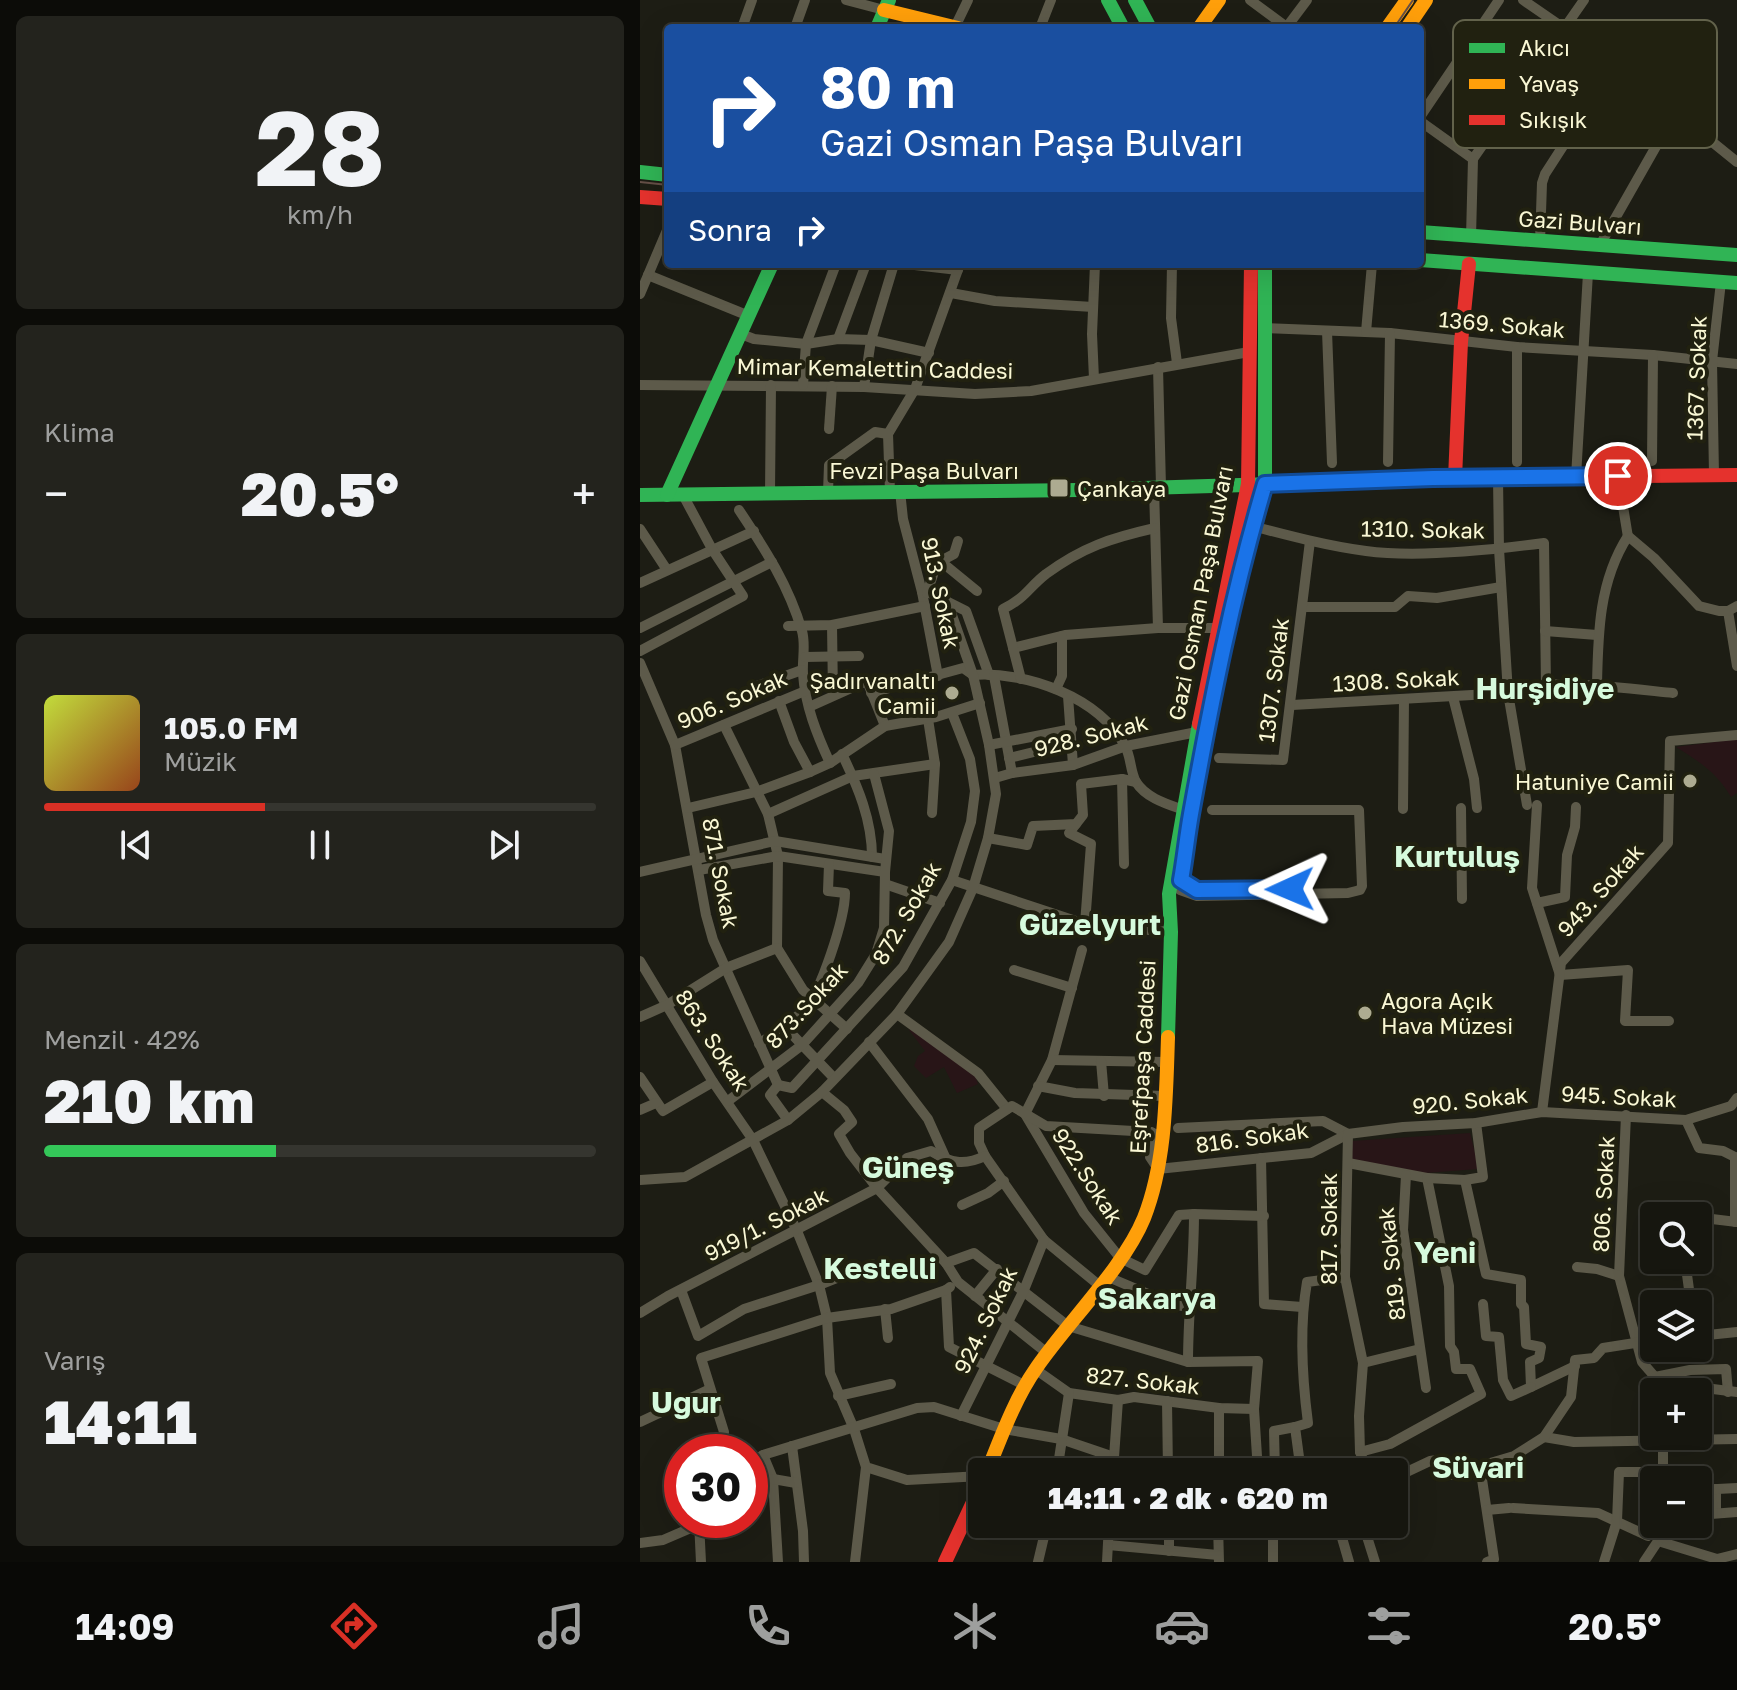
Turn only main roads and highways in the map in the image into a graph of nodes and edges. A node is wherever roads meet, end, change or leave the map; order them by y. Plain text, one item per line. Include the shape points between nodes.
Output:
1 (1108, 0) edge
2 (1135, 0) edge
3 (1219, 0) edge
4 (1407, 0) edge
5 (1426, 0) edge
6 (887, 5) edge
7 (879, 24) edge
8 (932, 24) edge
9 (1121, 24) edge
10 (1148, 24) edge
11 (1202, 24) edge
12 (1390, 24) edge
13 (1410, 24) edge
14 (640, 172) edge
15 (664, 175) edge
16 (640, 197) edge
17 (664, 199) edge
18 (1424, 232) edge
19 (1737, 255) edge
20 (1424, 260) edge
21 (1469, 264) junction
22 (770, 268) edge
23 (1251, 268) edge
24 (1265, 268) edge
25 (1737, 283) edge
26 (1737, 475) edge
27 (1455, 478) junction
28 (1248, 484) junction
29 (1265, 484) junction
30 (640, 495) edge
31 (667, 495) junction
32 (1178, 891) junction
33 (993, 1458) edge
34 (968, 1513) edge
35 (945, 1562) edge

1 - 9 main road
2 - 10 main road
3 - 11 main road
4 - 12 main road
5 - 13 main road
6 - 7 main road
6 - 8 main road
14 - 15 main road
16 - 17 main road
18 - 19 main road, Gazi Bulvarı
20 - 21 main road
21 - 25 main road
21 - 27 main road
22 - 31 main road via 749,316 748,336 718,385
23 - 28 main road, Gazi Osman Paşa Bulvarı
24 - 29 main road, Gazi Osman Paşa Bulvarı
26 - 27 main road, Fevzi Paşa Bulvarı
27 - 29 main road, Fevzi Paşa Bulvarı
28 - 29 main road, Fevzi Paşa Bulvarı
28 - 31 main road, Fevzi Paşa Bulvarı
28 - 32 main road, Gazi Osman Paşa Bulvarı via 1197,732
29 - 32 main road, Gazi Osman Paşa Bulvarı via 1211,710
30 - 31 main road, Fevzi Paşa Bulvarı
32 - 33 main road, Eşrefpaşa Caddesi via 1171,932 1165,1112 1156,1135 1158,1169 1143,1220 1104,1282 1035,1369
34 - 35 main road

